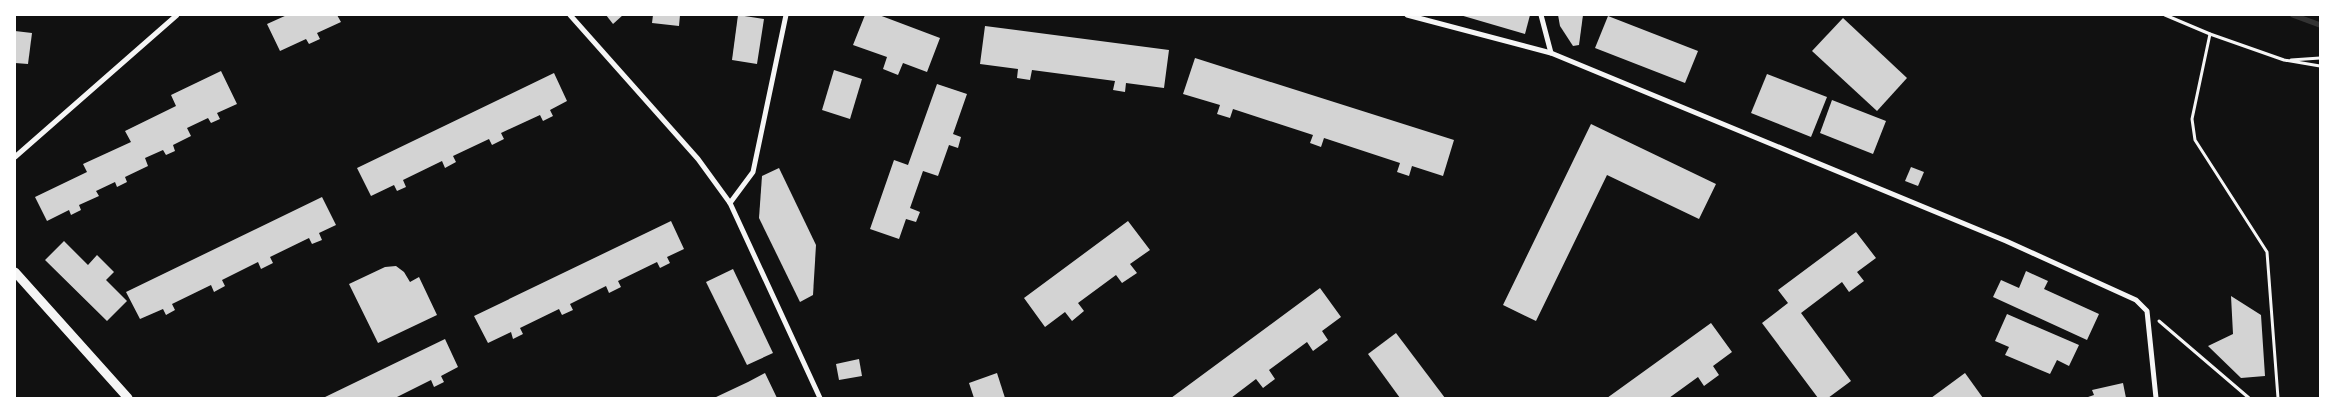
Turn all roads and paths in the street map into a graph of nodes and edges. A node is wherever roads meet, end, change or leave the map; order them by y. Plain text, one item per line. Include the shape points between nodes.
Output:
1 (177, 15) edge
2 (570, 15) edge
3 (786, 15) edge
4 (1408, 15) edge
5 (1541, 15) edge
6 (2165, 15) edge
7 (2210, 34) junction
8 (1551, 53) junction
9 (2320, 58) edge
10 (2284, 60) junction
11 (2320, 66) edge
12 (15, 157) edge
13 (730, 203) junction
14 (15, 272) edge
15 (2147, 311) junction
16 (128, 398) edge
17 (820, 398) edge
18 (2156, 398) edge
19 (2249, 398) edge
20 (2278, 398) edge

1 - 12 street
2 - 13 street via 698,159
3 - 13 street via 753,172
4 - 8 street
5 - 8 street
6 - 7 path
7 - 10 path
7 - 20 path via 2192,119 2195,140 2266,252
8 - 15 street via 2006,241 2136,300
9 - 10 path
10 - 11 path
13 - 17 street
14 - 16 street
15 - 18 street
15 - 19 path

